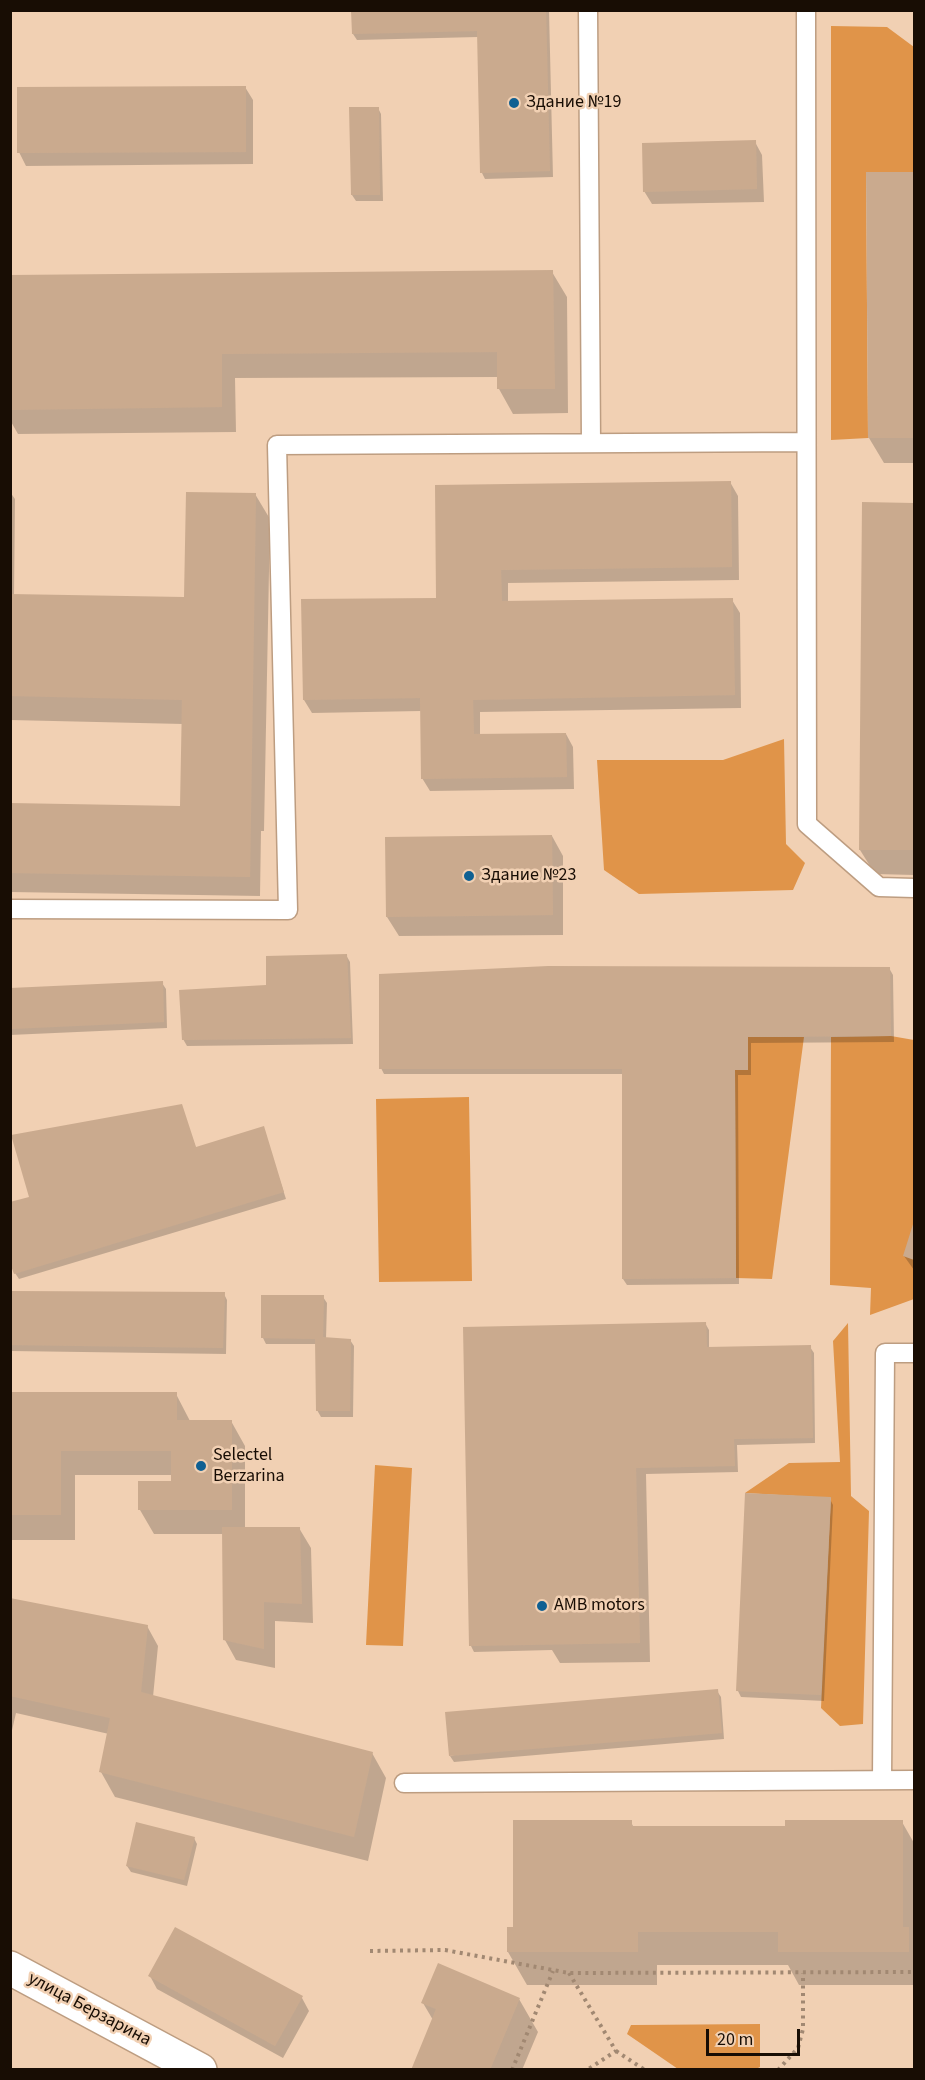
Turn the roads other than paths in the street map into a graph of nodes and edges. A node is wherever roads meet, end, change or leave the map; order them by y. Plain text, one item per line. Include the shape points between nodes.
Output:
1 (588, 10) edge
2 (806, 10) edge
3 (806, 442) junction
4 (591, 443) junction
5 (915, 888) edge
6 (10, 909) edge
7 (915, 1353) edge
8 (882, 1780) junction
9 (915, 1780) edge
10 (404, 1783) dead end
11 (10, 1968) edge
12 (200, 2070) edge

1 - 4 lane
2 - 3 lane
3 - 4 lane
3 - 5 lane via 807,824 879,887
4 - 6 lane via 277,445 288,910
7 - 8 lane via 885,1353
8 - 9 lane
8 - 10 lane
11 - 12 street, улица Берзарина

